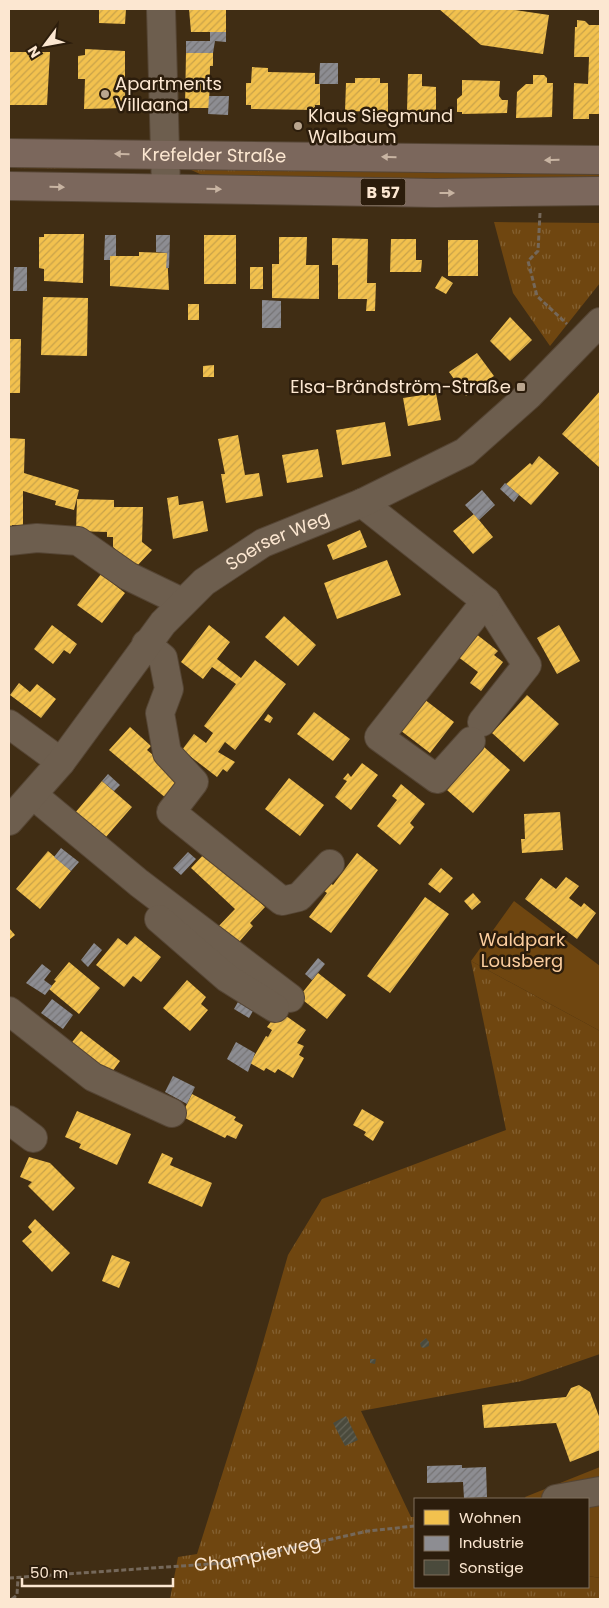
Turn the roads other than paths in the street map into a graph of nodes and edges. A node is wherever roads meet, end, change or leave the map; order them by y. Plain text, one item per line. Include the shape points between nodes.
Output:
1 (162, 9) edge
2 (9, 153) edge
3 (164, 155) junction
4 (600, 160) edge
5 (9, 186) edge
6 (166, 188) junction
7 (600, 191) edge
8 (600, 322) edge
9 (362, 503) junction
10 (9, 541) edge
11 (486, 601) junction
12 (182, 602) junction
13 (146, 644) junction
14 (9, 724) edge
15 (61, 762) junction
16 (22, 807) edge
17 (330, 864) dead end
18 (282, 1003) dead end
19 (9, 1011) edge
20 (172, 1113) dead end
21 (9, 1120) edge
22 (33, 1138) dead end
23 (600, 1492) edge
24 (562, 1498) edge

1 - 3 street
3 -> 2 main road, Krefelder Straße / B 57
4 -> 3 main road, Krefelder Straße / B 57
3 - 6 street
5 -> 6 main road, Krefelder Straße / B 57
6 -> 7 main road, Krefelder Straße / B 57
8 - 9 street, Soerser Weg via 529,395 465,452
9 - 11 street
9 - 12 street, Soerser Weg via 263,543 204,582
10 - 12 street via 37,538 78,541 128,576
11 - 11 street via 379,738 437,779 527,665
12 - 13 street, Soerser Weg
13 - 15 street, Soerser Weg
13 - 17 street via 164,658 169,689 160,714 167,753 194,782 171,812 282,902 299,897
14 - 15 street
15 - 16 street, Soerser Weg
16 - 18 street via 139,883
19 - 20 street via 93,1077
21 - 22 street
23 - 24 street

